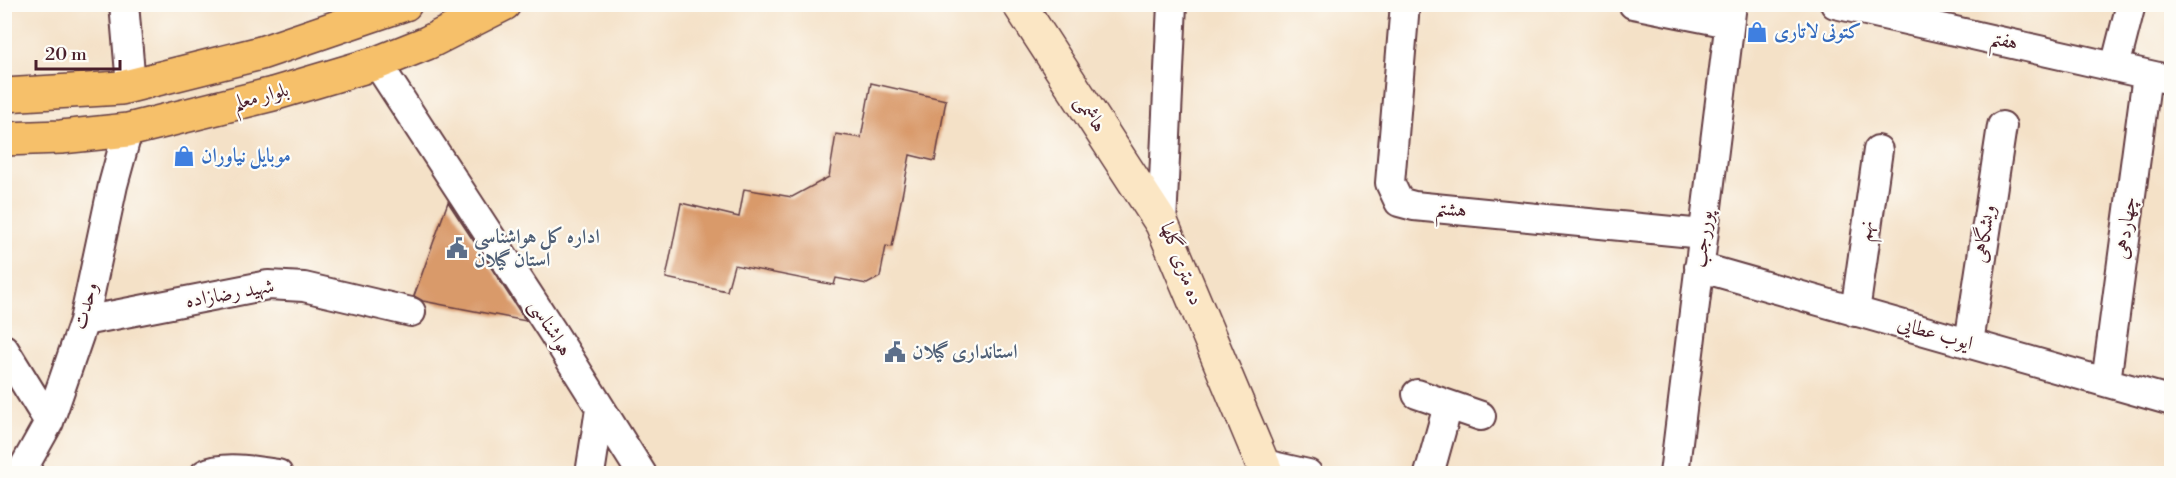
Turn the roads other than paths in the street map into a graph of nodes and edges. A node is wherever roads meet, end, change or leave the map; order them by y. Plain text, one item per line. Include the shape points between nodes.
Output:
1 (124, 4) edge
2 (405, 4) edge
3 (504, 4) edge
4 (1019, 4) edge
5 (1172, 4) edge
6 (1405, 4) edge
7 (1633, 4) edge
8 (1835, 4) edge
9 (2131, 4) edge
10 (1730, 14) edge
11 (377, 63) junction
12 (2115, 67) junction
13 (2159, 77) edge
14 (131, 85) junction
15 (4, 96) edge
16 (2002, 126) dead end
17 (128, 130) junction
18 (4, 139) edge
19 (1878, 150) dead end
20 (1162, 224) junction
21 (1703, 234) junction
22 (1699, 267) junction
23 (411, 312) dead end
24 (1855, 312) junction
25 (84, 321) junction
26 (1969, 343) junction
27 (4, 349) edge
28 (2106, 382) junction
29 (1418, 394) dead end
30 (2172, 401) edge
31 (1448, 406) junction
32 (600, 409) junction
33 (1481, 416) dead end
34 (49, 422) junction
35 (15, 468) edge
36 (1266, 469) edge
37 (205, 474) edge
38 (278, 474) edge
39 (590, 474) edge
40 (642, 474) edge
41 (1308, 474) edge
42 (1430, 474) edge
43 (1674, 474) edge

1 - 14 street
2 - 14 main road via 261,53
3 - 11 main road, بلوار معلم
4 - 20 street, هاشمی
5 - 20 street, ده متری گلها
6 - 21 street, هشتم via 1390,183 1399,202
7 - 10 street
8 - 12 street, هفتم
9 - 12 street
10 - 21 street, پوررجب
11 - 17 main road, بلوار معلم
11 - 32 street, هواشناسی
12 - 13 street, هفتم
13 - 28 street, چهاردهی
14 - 15 main road
14 - 17 main road
16 - 26 street, ویشگاهی
17 - 18 main road, بلوار معلم
17 - 25 street, وحدت
19 - 24 street, نهم
20 - 36 street, ده متری گلها
21 - 22 street, پوررجب
22 - 24 street, ایوب عطایی
22 - 43 street, پوررجب
23 - 25 street, شهید رضازاده via 304,286 268,285
24 - 26 street, ایوب عطایی
25 - 34 street, وحدت
26 - 28 street, ایوب عطایی
27 - 34 street
28 - 30 street, ایوب عطایی
29 - 31 street
31 - 33 street
31 - 42 street
32 - 39 street
32 - 40 street, هواشناسی
34 - 35 street, وحدت
36 - 41 street
37 - 38 street via 253,470

